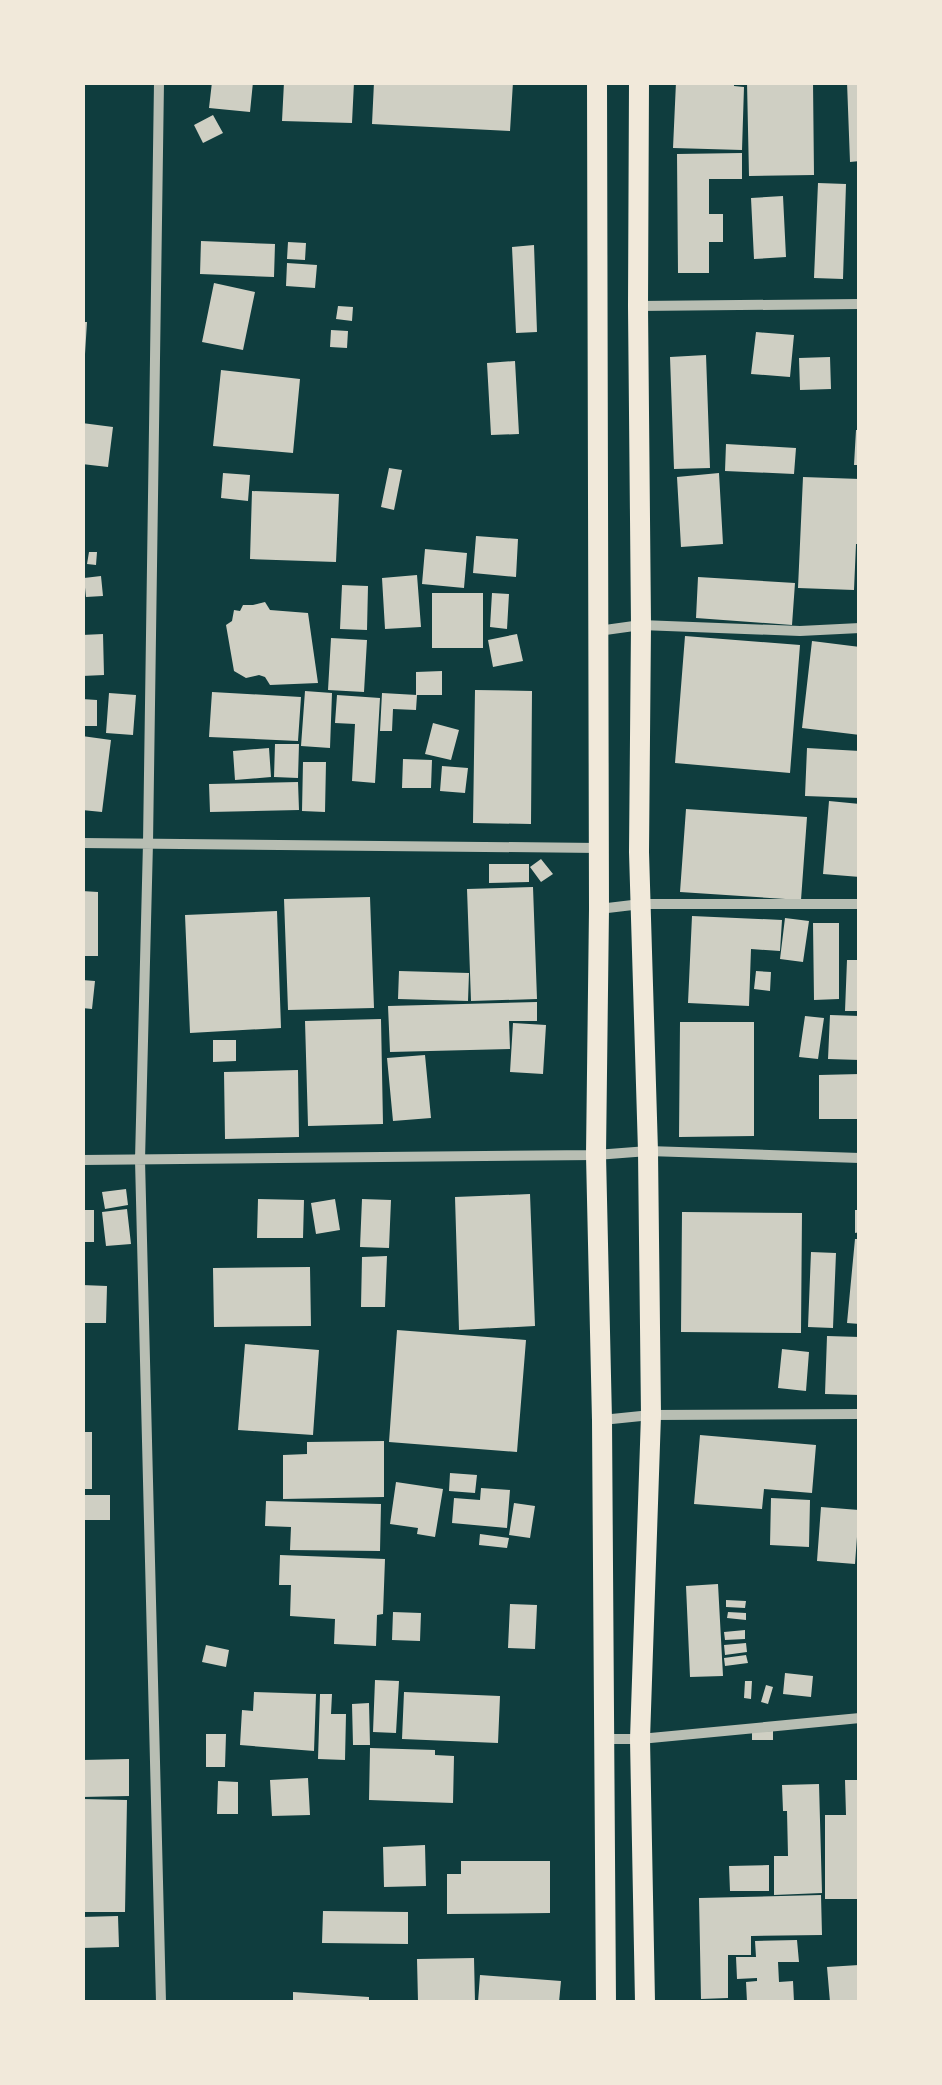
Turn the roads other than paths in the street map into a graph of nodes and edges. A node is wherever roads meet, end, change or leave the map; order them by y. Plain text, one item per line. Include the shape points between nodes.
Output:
1 (158, 82) edge
2 (596, 82) edge
3 (639, 82) edge
4 (860, 304) edge
5 (638, 306) junction
6 (641, 626) junction
7 (860, 628) edge
8 (598, 631) junction
9 (82, 843) edge
10 (148, 843) junction
11 (599, 848) junction
12 (641, 904) junction
13 (860, 904) edge
14 (599, 909) junction
15 (648, 1151) junction
16 (596, 1155) junction
17 (860, 1158) edge
18 (82, 1160) edge
19 (140, 1160) junction
20 (860, 1414) edge
21 (651, 1415) junction
22 (602, 1420) junction
23 (860, 1718) edge
24 (604, 1738) junction
25 (640, 1739) junction
26 (161, 2002) edge
27 (606, 2002) edge
28 (645, 2002) edge

1 - 10 street
2 - 8 main road
3 - 5 main road
4 - 5 street
5 - 6 main road
6 - 7 street
6 - 8 street
6 - 12 main road
8 - 11 main road
9 - 10 street
10 - 11 street
10 - 19 street
11 - 14 main road
12 - 13 street
12 - 14 street
12 - 15 main road
14 - 16 main road
15 - 16 street
15 - 17 street
15 - 21 main road
16 - 19 street
16 - 22 main road
18 - 19 street
19 - 26 street
20 - 21 street
21 - 22 street
21 - 25 main road
22 - 24 main road
23 - 25 street
24 - 25 street
24 - 27 main road
25 - 28 main road

